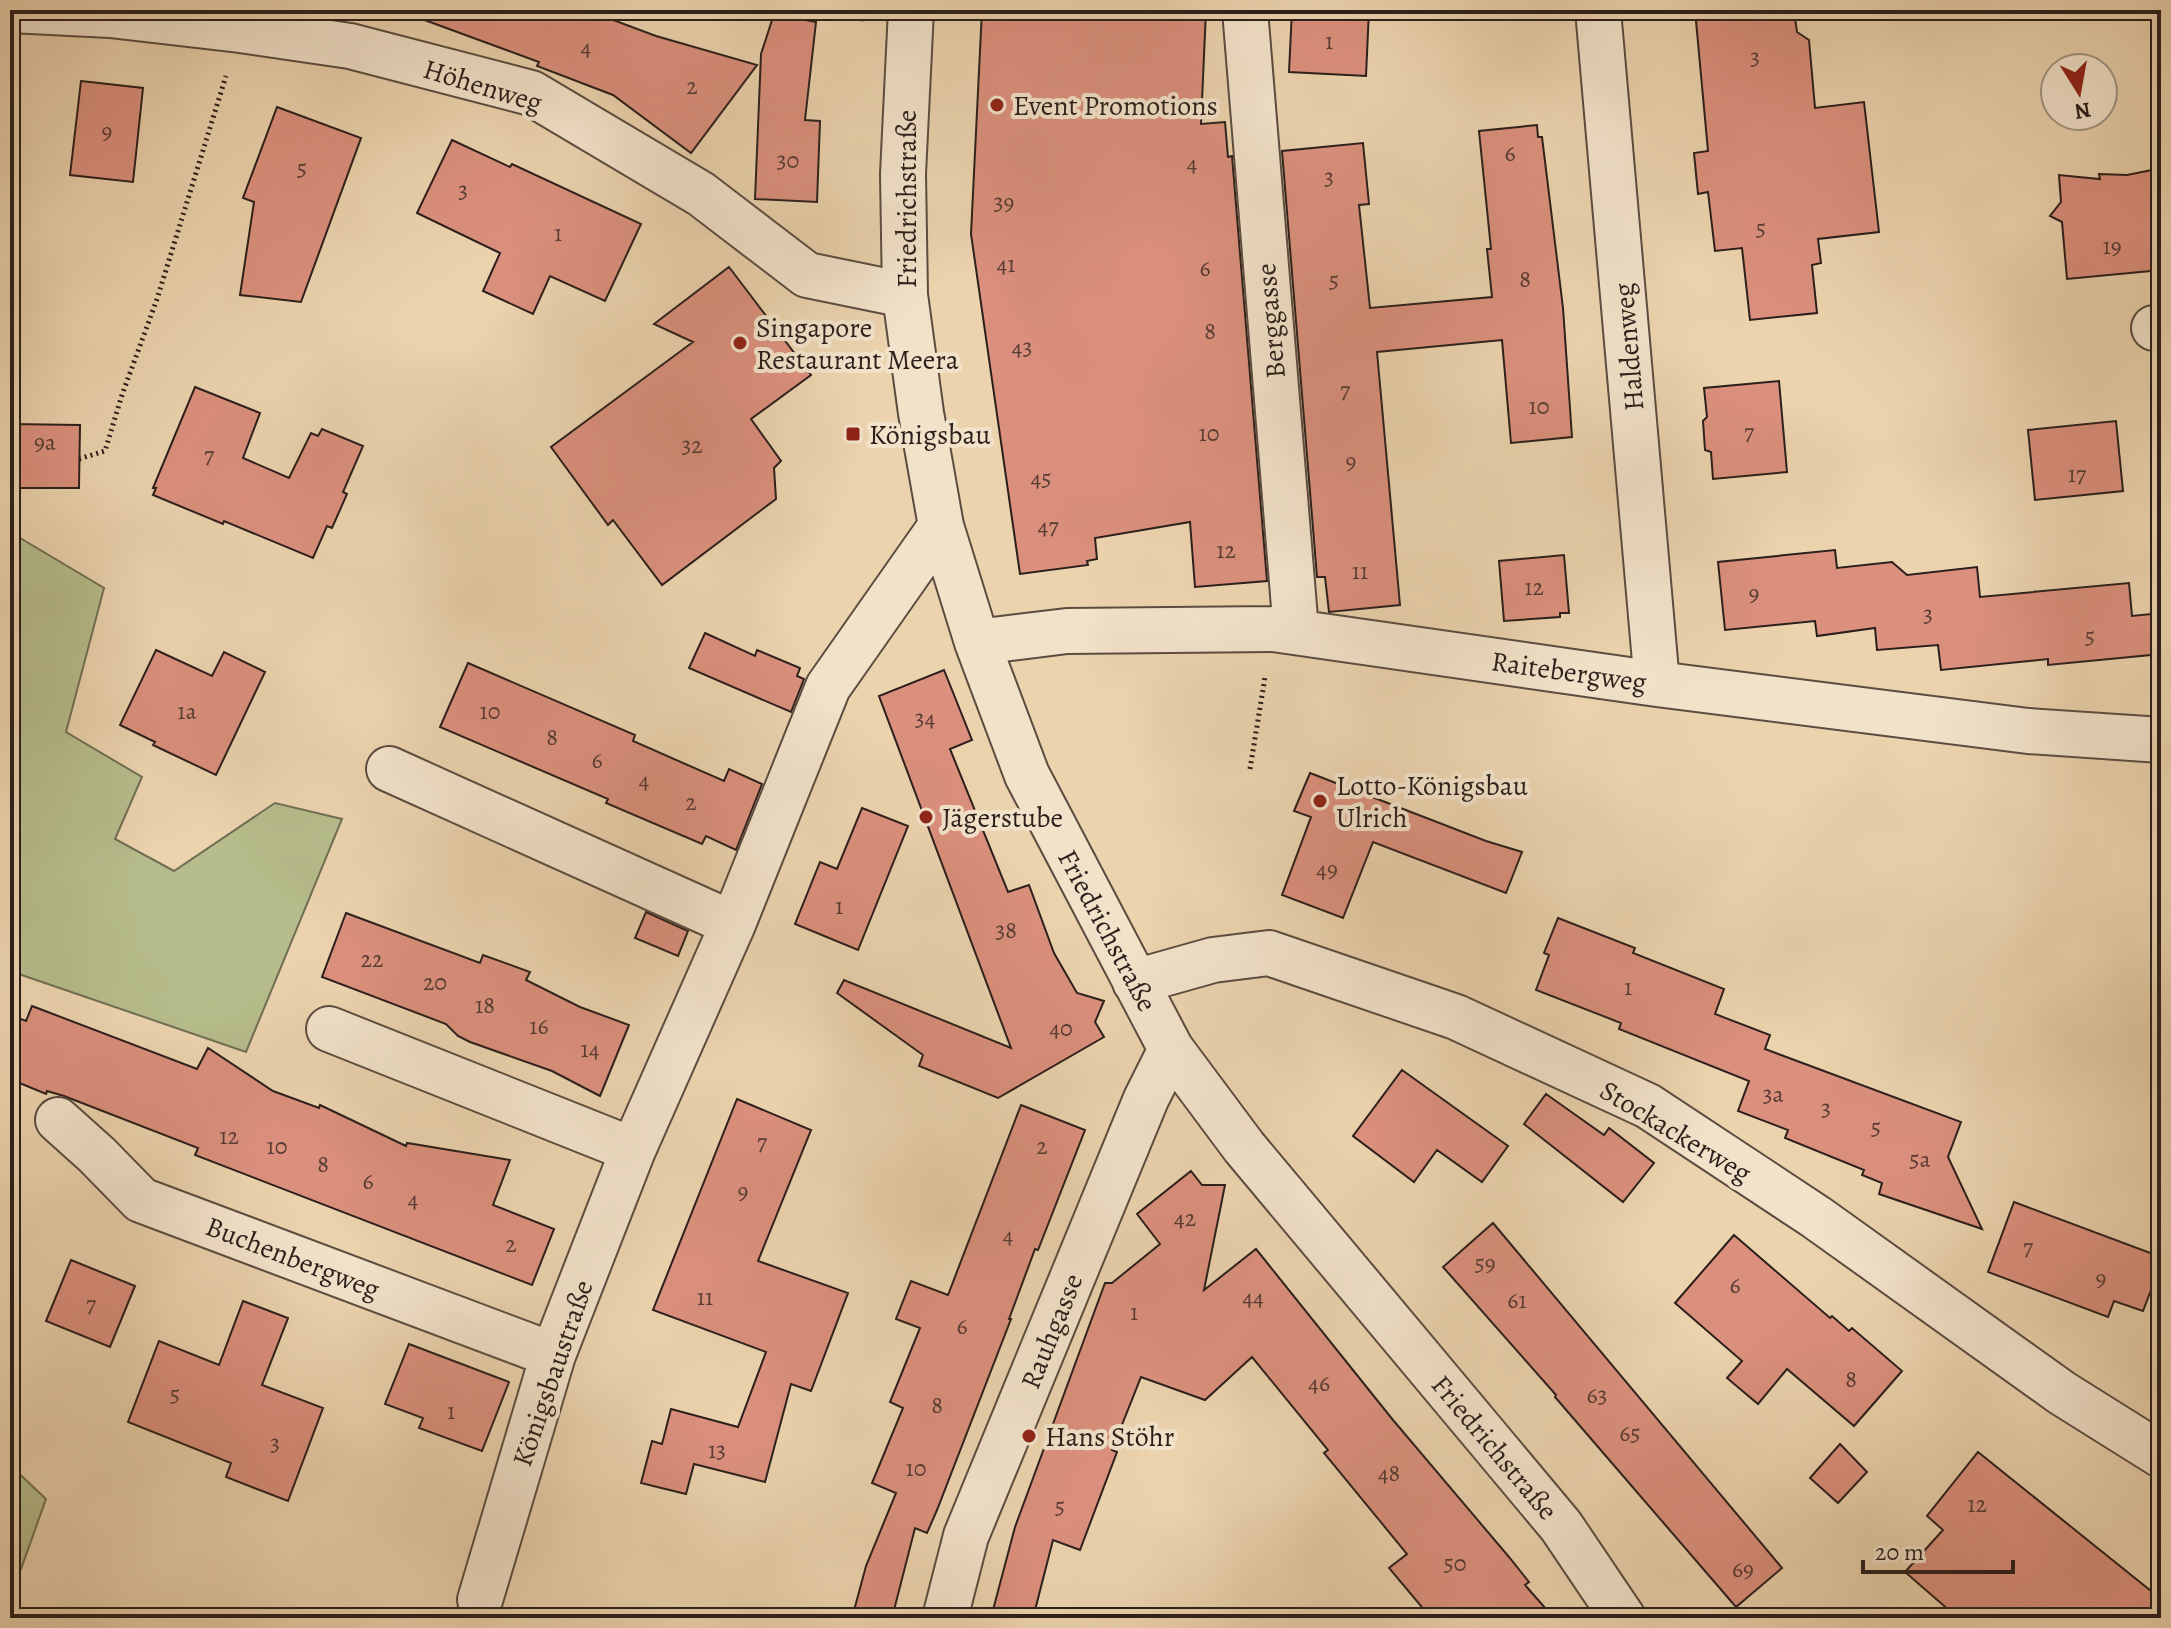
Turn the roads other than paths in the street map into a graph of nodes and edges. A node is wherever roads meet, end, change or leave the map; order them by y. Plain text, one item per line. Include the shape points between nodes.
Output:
1 (11, 10) edge
2 (1245, 10) edge
3 (1598, 10) edge
4 (910, 17) edge
5 (905, 295) junction
6 (941, 526) junction
7 (1285, 630) junction
8 (977, 642) junction
9 (1657, 684) junction
10 (2161, 740) edge
11 (389, 769) dead end
12 (733, 924) junction
13 (1135, 982) junction
14 (329, 1029) dead end
15 (1171, 1049) junction
16 (58, 1120) dead end
17 (633, 1150) junction
18 (553, 1355) junction
19 (2161, 1455) edge
20 (480, 1600) dead end
21 (945, 1618) edge
22 (1623, 1618) edge

1 - 5 street, Höhenweg via 110,15 350,46 531,93 701,194 807,275
2 - 7 street, Berggasse
3 - 9 street, Haldenweg
4 - 5 street, Friedrichstraße via 903,174
5 - 6 street, Friedrichstraße
6 - 8 street, Friedrichstraße
6 - 12 street, Königsbaustraße via 828,687
7 - 8 street, Raitebergweg via 1067,631
7 - 9 street, Raitebergweg
8 - 13 street, Friedrichstraße via 1027,775
9 - 10 street, Raitebergweg via 2028,731
11 - 12 street
12 - 17 street, Königsbaustraße
13 - 15 street, Friedrichstraße
13 - 19 street, Stockackerweg via 1213,960 1269,953 1456,1017 1648,1106 1816,1217 2062,1393
14 - 17 street
15 - 21 street, Rauhgasse via 966,1536
15 - 22 street, Friedrichstraße via 1244,1147 1561,1526
16 - 18 street, Buchenbergweg via 141,1200
17 - 18 street, Königsbaustraße
18 - 20 street, Königsbaustraße

